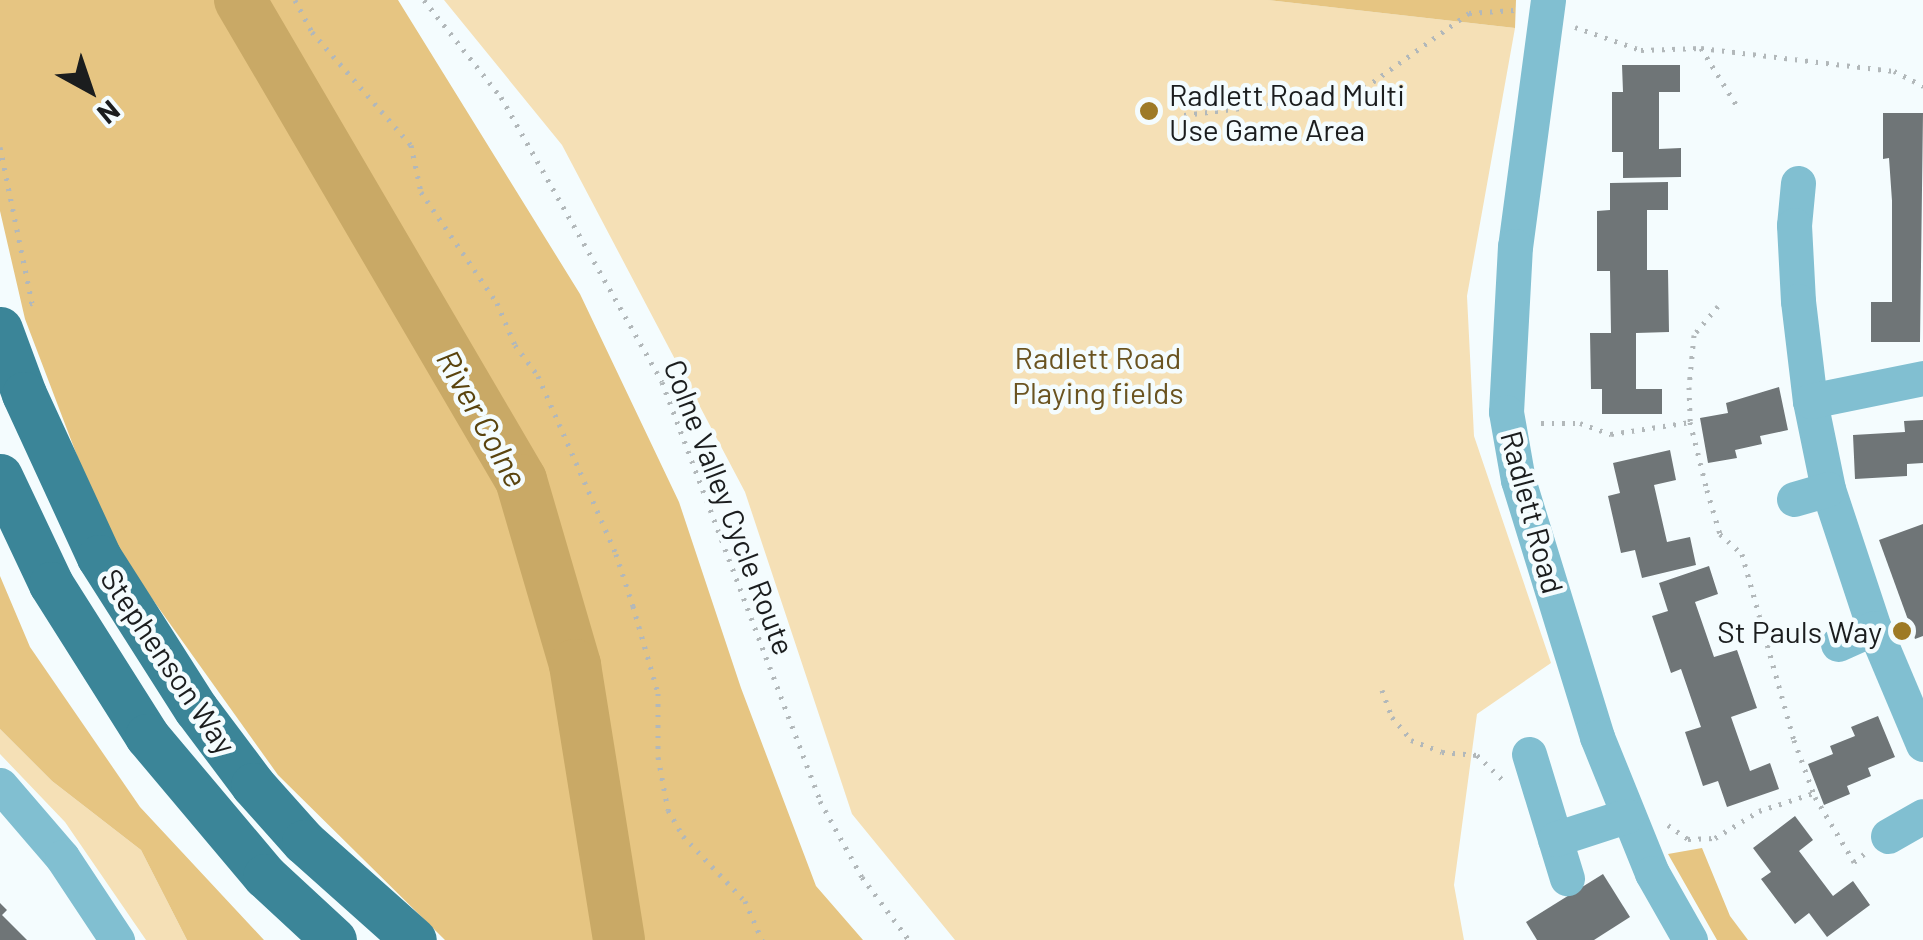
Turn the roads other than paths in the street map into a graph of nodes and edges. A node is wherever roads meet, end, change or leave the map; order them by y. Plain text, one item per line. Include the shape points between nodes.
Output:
1 (1548, 4) edge
2 (1798, 183) dead end
3 (16, 316) edge
4 (1923, 378) edge
5 (1810, 401) junction
6 (0, 476) edge
7 (1828, 489) junction
8 (1794, 499) dead end
9 (1874, 628) junction
10 (1838, 644) dead end
11 (1923, 744) edge
12 (1532, 765) road end
13 (0, 784) edge
14 (1923, 816) edge
15 (1628, 822) junction
16 (1888, 836) road end
17 (1555, 838) junction
18 (1567, 878) dead end
19 (1686, 938) edge
20 (116, 940) edge
21 (334, 940) edge
22 (414, 940) edge

1 - 15 street, Radlett Road via 1508,314 1508,425 1518,480
2 - 5 street via 1798,301
3 - 22 main road, Stephenson Way via 52,458 99,556 196,709 304,842
4 - 5 street
5 - 7 street
6 - 21 main road, Stephenson Way via 51,584 146,736 266,876
7 - 8 street
7 - 9 street
9 - 10 street
9 - 11 street
12 - 17 street
13 - 20 street via 62,857
14 - 16 street
15 - 17 street
15 - 19 street, Radlett Road
17 - 18 street

